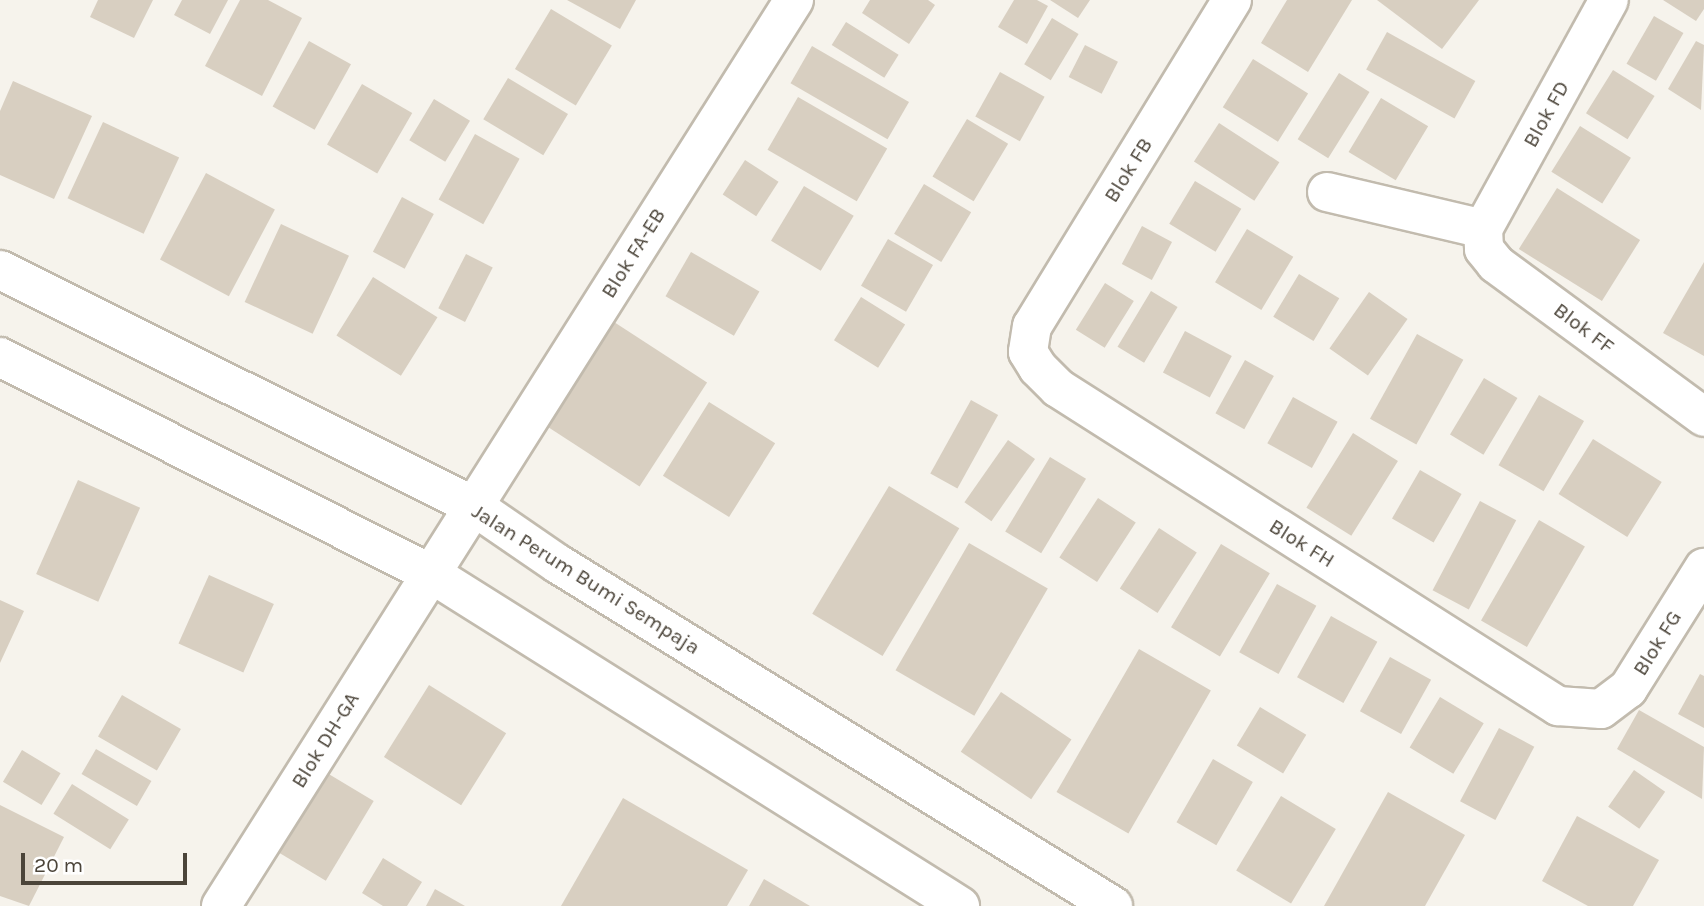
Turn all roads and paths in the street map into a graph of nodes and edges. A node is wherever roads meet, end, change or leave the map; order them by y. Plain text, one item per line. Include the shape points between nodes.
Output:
1 (794, 0) edge
2 (1232, 0) edge
3 (1609, 0) edge
4 (1327, 192) dead end
5 (1483, 229) junction
6 (0, 270) edge
7 (1029, 342) joint
8 (0, 357) edge
9 (1704, 417) edge
10 (472, 505) junction
11 (1704, 568) edge
12 (430, 573) junction
13 (1601, 709) joint
14 (226, 904) edge
15 (960, 906) edge
16 (1114, 906) edge

1 - 10 street, Blok FA-EB
2 - 7 street, Blok FB via 1032,326
3 - 5 street, Blok FD
4 - 5 street
5 - 9 street, Blok FF via 1484,249 1496,264
6 - 10 street, Jalan Perum Bumi Sempaja
7 - 13 street, Blok FH via 1028,352 1038,368 1069,396 1558,706
8 - 12 street
10 - 12 street, Blok FA-EB
10 - 16 street, Jalan Perum Bumi Sempaja via 558,564
11 - 13 street, Blok FG via 1628,690
12 - 14 street, Blok DH-GA
12 - 15 street

